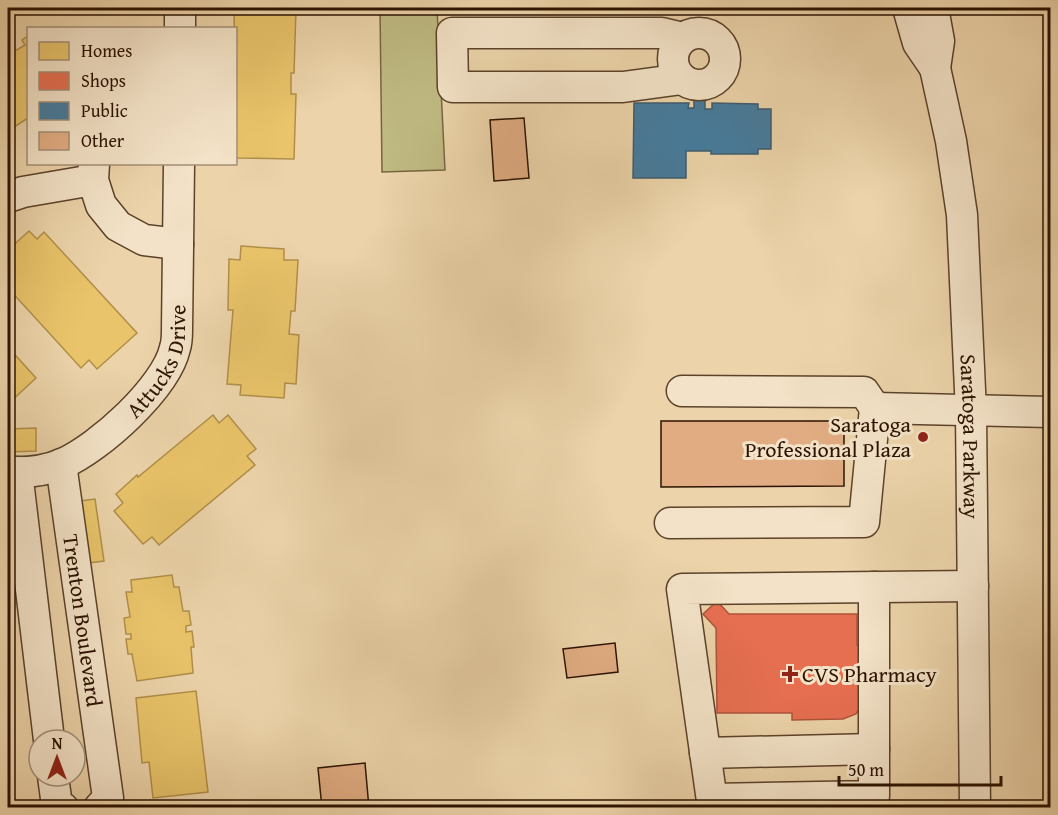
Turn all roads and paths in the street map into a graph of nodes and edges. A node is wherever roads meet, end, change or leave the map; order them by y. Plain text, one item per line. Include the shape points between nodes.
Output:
1 (180, 8) edge
2 (908, 8) edge
3 (933, 8) edge
4 (695, 26) edge
5 (180, 27) edge
6 (935, 68) junction
7 (682, 78) junction
8 (179, 165) edge
9 (94, 172) edge
10 (8, 198) edge
11 (178, 244) junction
12 (682, 391) dead end
13 (875, 408) junction
14 (970, 412) junction
15 (1050, 412) edge
16 (61, 464) junction
17 (12, 472) edge
18 (670, 523) dead end
19 (973, 586) junction
20 (874, 587) junction
21 (47, 728) edge
22 (874, 749) junction
23 (705, 753) junction
24 (55, 788) edge
25 (713, 803) edge
26 (63, 807) edge
27 (99, 807) edge
28 (975, 807) edge

1 - 5 street
2 - 6 street, Saratoga Parkway via 918,43
3 - 6 street, Saratoga Parkway via 939,41
4 - 7 street via 674,54 673,63
4 - 7 street via 721,44 725,51 724,67 708,84 689,84
4 - 7 street via 662,33 452,33 453,87 623,87
6 - 14 street, Saratoga Parkway via 962,215
8 - 11 street, Attucks Drive
9 - 10 street
9 - 11 street via 101,205 118,226 144,240
11 - 16 street, Attucks Drive via 177,330 167,368 152,391 110,433
12 - 13 street via 864,392
13 - 14 street
13 - 18 street via 864,522
14 - 15 street
14 - 19 street, Saratoga Parkway
16 - 17 street, Attucks Drive via 39,471
16 - 27 street, Trenton Boulevard via 108,798
17 - 21 street, Trenton Boulevard
19 - 20 street
19 - 28 street, Saratoga Parkway
20 - 22 street
20 - 23 street via 682,589
22 - 23 street
22 - 25 street via 874,796
23 - 25 street
24 - 26 street via 57,806

